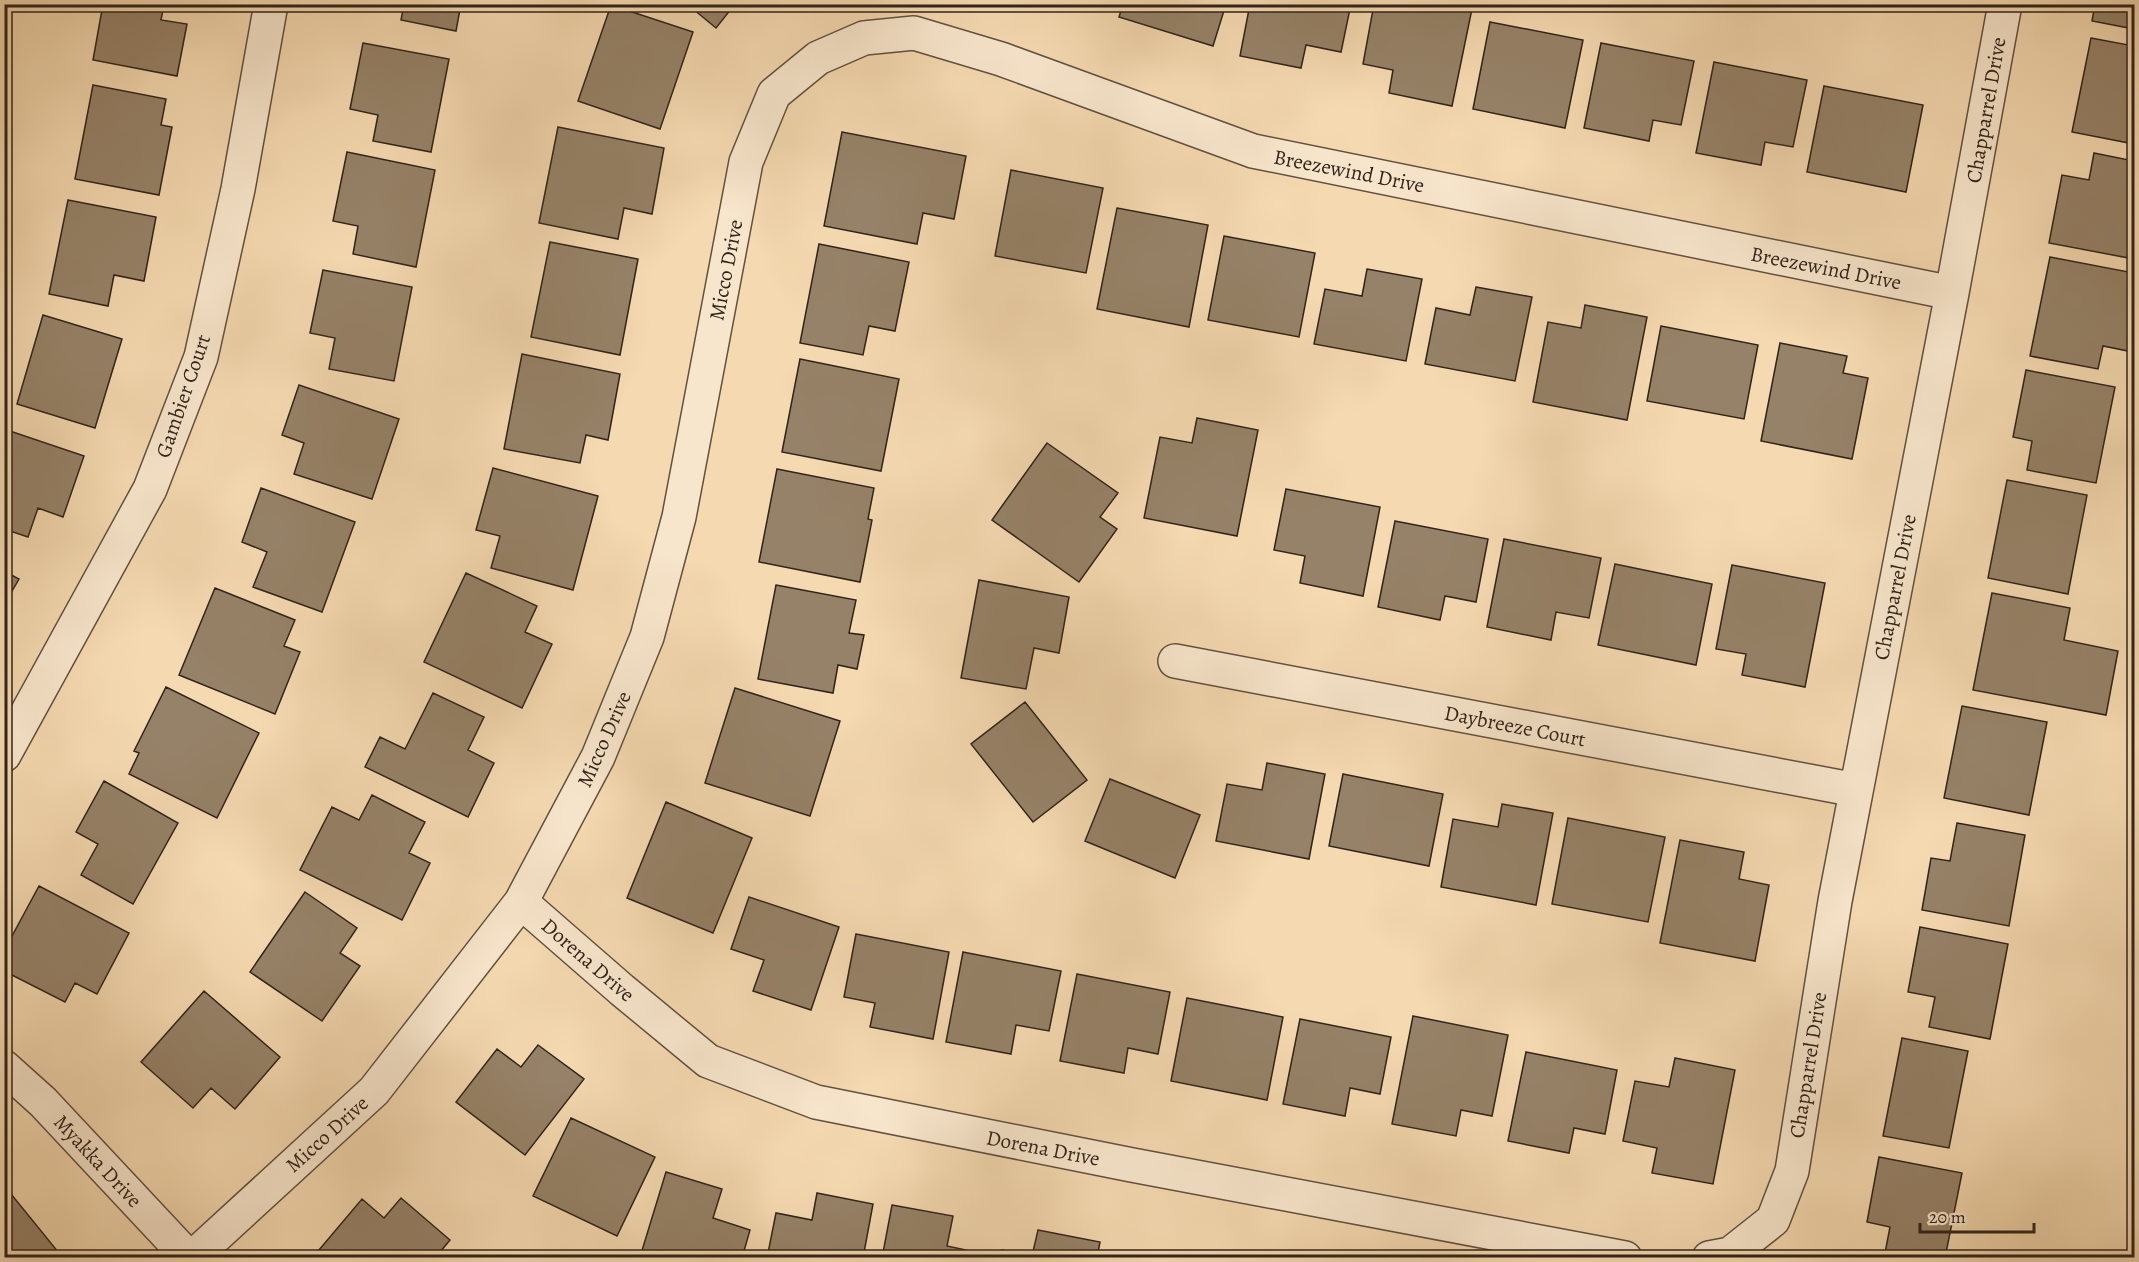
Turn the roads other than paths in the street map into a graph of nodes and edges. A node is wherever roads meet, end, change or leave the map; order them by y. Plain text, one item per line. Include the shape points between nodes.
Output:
1 (271, 4) edge
2 (2005, 4) edge
3 (774, 94) joint
4 (1952, 293) junction
5 (1174, 661) dead end
6 (4, 755) edge
7 (1856, 790) junction
8 (521, 902) junction
9 (4, 1066) edge
10 (190, 1257) edge
11 (1625, 1257) edge
12 (1710, 1257) edge

1 - 6 street, Gambier Court via 238,189 201,357 150,489
2 - 4 street, Chapparrel Drive
3 - 4 street, Breezewind Drive via 818,58 864,38 914,33 1001,59 1253,152
3 - 8 street, Micco Drive via 746,162 679,517 647,637 598,757
4 - 7 street, Chapparrel Drive
5 - 7 street, Daybreeze Court
7 - 12 street, Chapparrel Drive via 1791,1171 1773,1220 1730,1254
8 - 10 street, Micco Drive via 374,1091
8 - 11 street, Dorena Drive via 708,1061 816,1102
9 - 10 street, Myakka Drive

